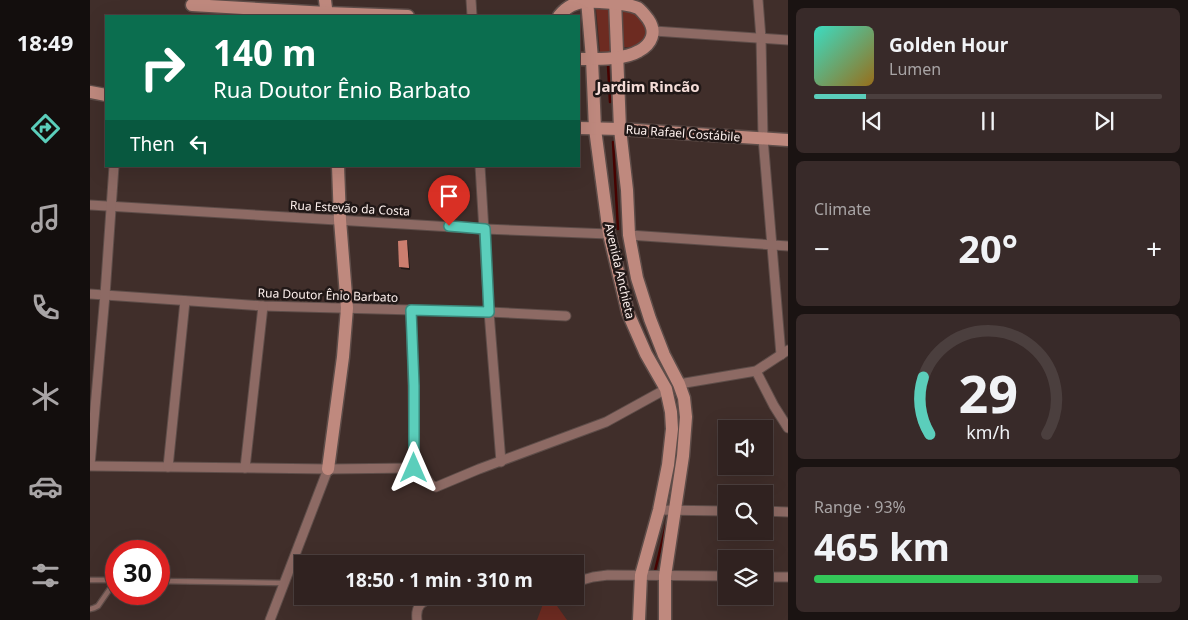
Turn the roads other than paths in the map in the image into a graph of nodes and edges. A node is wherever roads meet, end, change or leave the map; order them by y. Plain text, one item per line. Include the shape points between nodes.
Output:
1 (471, 0) edge
2 (758, 0) edge
3 (586, 1) edge
4 (615, 2) edge
5 (191, 7) edge
6 (326, 10) edge
7 (394, 15) edge
8 (472, 15) edge
9 (560, 15) edge
10 (654, 31) junction
11 (761, 38) junction
12 (788, 40) edge
13 (617, 57) junction
14 (585, 59) edge
15 (580, 128) edge
16 (595, 129) junction
17 (620, 129) junction
18 (763, 138) junction
19 (788, 140) edge
20 (114, 167) edge
21 (338, 167) edge
22 (480, 167) edge
23 (90, 205) edge
24 (111, 206) junction
25 (340, 220) junction
26 (485, 229) junction
27 (609, 234) junction
28 (629, 235) junction
29 (772, 245) junction
30 (788, 246) edge
31 (90, 294) edge
32 (104, 295) junction
33 (185, 300) junction
34 (263, 306) junction
35 (347, 308) junction
36 (411, 310) junction
37 (489, 312) junction
38 (566, 316) dead end
39 (785, 352) edge
40 (756, 371) junction
41 (679, 384) junction
42 (666, 389) junction
43 (788, 428) edge
44 (501, 462) junction
45 (90, 466) edge
46 (168, 467) junction
47 (245, 468) junction
48 (414, 468) junction
49 (328, 469) junction
50 (659, 510) junction
51 (675, 510) junction
52 (718, 511) edge
53 (773, 512) edge
54 (788, 512) edge
55 (641, 575) junction
56 (665, 576) junction
57 (718, 576) edge
58 (773, 577) edge
59 (788, 577) edge
60 (584, 579) edge
61 (90, 580) edge
62 (105, 580) edge
63 (170, 581) edge
64 (284, 583) junction
65 (105, 596) edge
66 (420, 605) edge
67 (90, 609) edge
68 (270, 620) edge
69 (417, 620) edge
70 (639, 620) edge
71 (665, 620) edge

1 - 8 street
2 - 11 street
3 - 4 main road
3 - 9 main road via 575,3
3 - 14 main road, Avenida Anchieta
4 - 10 main road via 639,9
4 - 13 main road, Avenida Anchieta
5 - 6 main road
6 - 7 main road
10 - 11 street
10 - 13 main road via 648,44 640,50
11 - 12 street
11 - 18 street
13 - 14 main road
13 - 17 main road, Avenida Anchieta
14 - 16 main road, Avenida Anchieta
15 - 16 main road, Rua Rafael Costábile
16 - 17 main road, Rua Rafael Costábile
16 - 27 main road, Avenida Anchieta
17 - 18 main road, Rua Rafael Costábile
17 - 28 main road, Avenida Anchieta
18 - 19 main road, Rua Rafael Costábile
18 - 29 street
20 - 24 street
21 - 25 main road
22 - 26 street
23 - 24 street, Rua Estevão da Costa
24 - 25 street, Rua Estevão da Costa
24 - 32 street
25 - 26 street, Rua Estevão da Costa
25 - 35 main road
26 - 27 street, Rua Estevão da Costa
26 - 37 street
27 - 42 main road, Avenida Anchieta via 628,313
28 - 29 street
28 - 41 main road, Avenida Anchieta via 637,278 650,319
29 - 30 street
29 - 39 street
31 - 32 street, Rua Doutor Ênio Barbato
32 - 33 street, Rua Doutor Ênio Barbato
32 - 45 street
33 - 34 street, Rua Doutor Ênio Barbato
33 - 46 street
34 - 35 street, Rua Doutor Ênio Barbato
34 - 47 street
35 - 36 street, Rua Doutor Ênio Barbato
35 - 49 main road
36 - 37 street, Rua Doutor Ênio Barbato
36 - 48 street
37 - 38 street, Rua Doutor Ênio Barbato
37 - 44 street
39 - 40 street
40 - 41 street
40 - 43 street
41 - 51 main road, Avenida Anchieta via 686,417
42 - 44 street via 606,422
42 - 50 main road, Avenida Anchieta via 672,429
44 - 48 street via 436,487
45 - 46 street
46 - 47 street
47 - 49 street
48 - 49 street
49 - 64 street
50 - 51 street
50 - 55 main road, Avenida Anchieta
51 - 52 street
51 - 56 main road, Avenida Anchieta
53 - 54 street
55 - 56 street
55 - 60 street via 608,575
55 - 70 main road, Avenida Anchieta
56 - 57 street
56 - 71 main road, Avenida Anchieta
58 - 59 street
61 - 62 lane
63 - 64 lane
64 - 68 street
65 - 67 lane via 98,606
66 - 69 street

